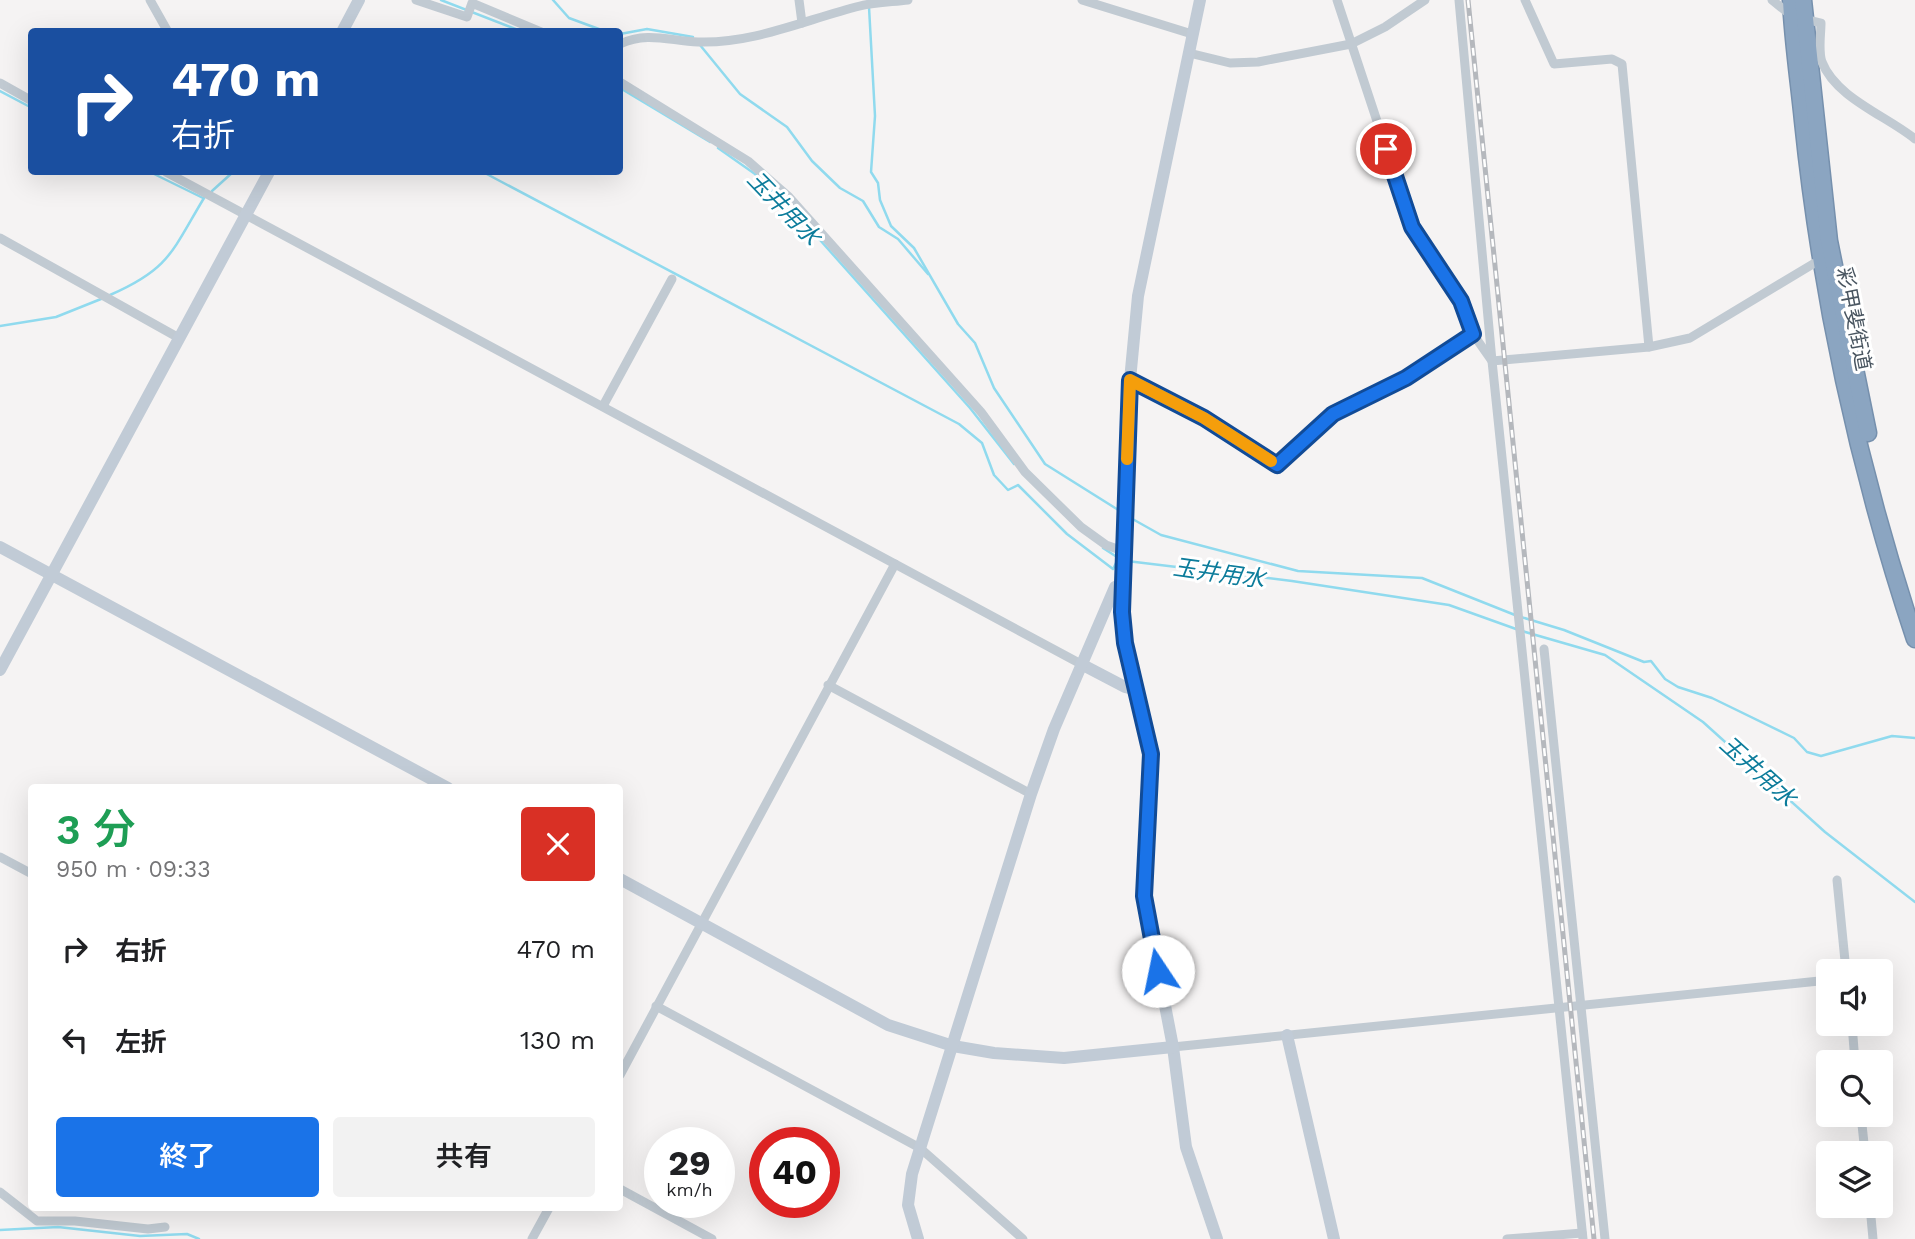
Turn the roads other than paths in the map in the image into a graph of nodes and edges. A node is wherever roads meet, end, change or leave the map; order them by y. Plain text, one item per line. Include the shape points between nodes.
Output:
1 (150, 0) edge
2 (359, 0) edge
3 (416, 0) edge
4 (799, 0) edge
5 (908, 0) edge
6 (1082, 0) edge
7 (1200, 0) edge
8 (1337, 0) edge
9 (1425, 0) edge
10 (1459, 0) edge
11 (1525, 0) edge
12 (1772, 0) edge
13 (1803, 0) edge
14 (1796, 11) edge
15 (802, 23) junction
16 (162, 28) edge
17 (344, 28) edge
18 (532, 28) edge
19 (1192, 34) junction
20 (623, 42) edge
21 (1351, 44) junction
22 (1189, 53) junction
23 (0, 83) edge
24 (623, 84) edge
25 (28, 99) edge
26 (1915, 139) edge
27 (172, 175) edge
28 (267, 175) edge
29 (247, 213) junction
30 (0, 238) edge
31 (1826, 257) junction
32 (673, 279) dead end
33 (1473, 334) junction
34 (179, 338) junction
35 (1649, 346) junction
36 (1492, 361) junction
37 (1130, 380) junction
38 (604, 406) junction
39 (0, 547) edge
40 (1123, 558) junction
41 (895, 564) junction
42 (52, 574) junction
43 (1122, 584) junction
44 (1910, 602) edge
45 (1915, 639) edge
46 (1544, 649) dead end
47 (1081, 664) junction
48 (0, 670) edge
49 (828, 685) junction
50 (1137, 690) junction
51 (441, 784) edge
52 (1031, 794) junction
53 (0, 857) edge
54 (28, 872) edge
55 (1837, 880) dead end
56 (623, 881) edge
57 (702, 922) junction
58 (1845, 959) edge
59 (1816, 981) edge
60 (656, 1006) junction
61 (1583, 1006) junction
62 (1559, 1007) junction
63 (1287, 1035) junction
64 (953, 1046) junction
65 (1173, 1046) junction
66 (623, 1069) edge
67 (920, 1148) junction
68 (623, 1191) edge
69 (0, 1192) edge
70 (547, 1211) edge
71 (1871, 1218) edge
72 (165, 1227) dead end
73 (1582, 1236) edge
74 (532, 1239) edge
75 (712, 1239) edge
76 (918, 1239) edge
77 (1023, 1239) edge
78 (1217, 1239) edge
79 (1334, 1239) edge
80 (1507, 1239) edge
81 (1605, 1239) edge
82 (1873, 1239) edge

1 - 16 street
2 - 17 street
3 - 18 street via 467,16 471,5 494,10
4 - 15 street
5 - 15 street via 863,5
6 - 19 street
7 - 19 street
8 - 21 street
9 - 21 street
10 - 36 street
11 - 35 street via 1554,64 1612,59 1622,64
12 - 14 street
13 - 14 highway, 彩甲斐街道
14 - 26 street via 1821,23 1822,61 1846,93
14 - 31 highway, 彩甲斐街道
15 - 20 street via 730,41 656,36
19 - 22 street
21 - 22 street via 1258,62 1230,62
21 - 33 street via 1412,227 1461,301
22 - 37 street via 1138,296
23 - 25 street
24 - 40 street via 748,161 789,197 981,412 1025,472 1082,527
27 - 29 street
28 - 29 street
29 - 34 street
29 - 38 street
30 - 34 street
31 - 35 street via 1690,338
31 - 44 highway, 彩甲斐街道 via 1871,469
32 - 38 street
33 - 36 street
33 - 37 street via 1406,378 1333,414 1277,465 1204,418
34 - 42 street
35 - 36 street
36 - 62 street
37 - 40 street
38 - 41 street
39 - 42 street
40 - 43 street
41 - 47 street
41 - 49 street
42 - 48 street
42 - 51 street
43 - 47 street via 1115,587
43 - 50 street via 1125,643
44 - 45 highway, 彩甲斐街道
46 - 61 street
47 - 50 street
47 - 52 street
49 - 52 street
49 - 57 street
50 - 65 street via 1151,766 1144,896
52 - 64 street
53 - 54 street
55 - 58 street
56 - 57 street
57 - 60 street
57 - 64 street via 888,1025
59 - 61 street
60 - 66 street
60 - 67 street
61 - 62 street
61 - 81 street
62 - 63 street
62 - 73 street
63 - 65 street
63 - 79 street
64 - 65 street via 1064,1058
64 - 67 street
65 - 78 street via 1186,1147
67 - 76 street via 908,1205
67 - 77 street
68 - 75 street
69 - 72 street via 37,1221
70 - 74 street
71 - 82 street
73 - 80 street

